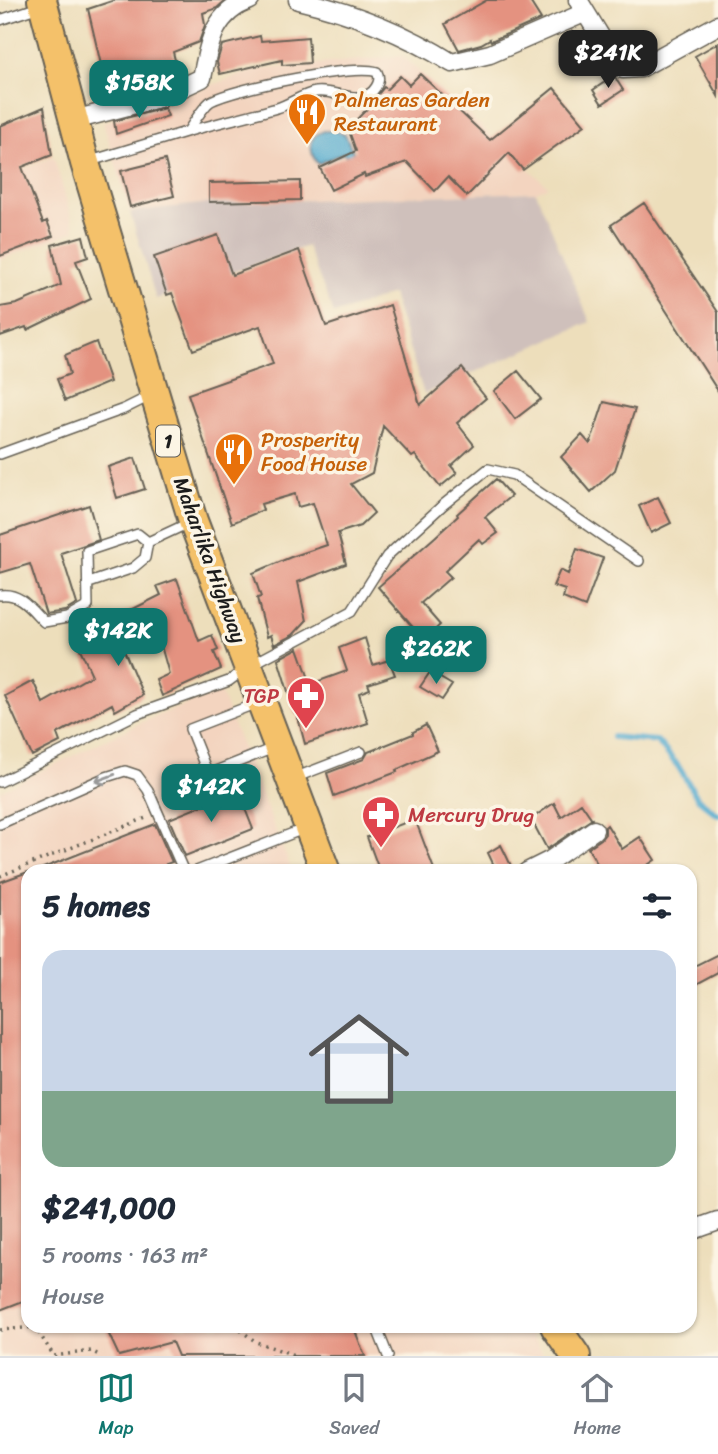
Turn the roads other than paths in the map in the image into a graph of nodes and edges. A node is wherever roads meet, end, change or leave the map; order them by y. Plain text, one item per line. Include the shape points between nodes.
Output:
1 (250, 0) edge
2 (298, 0) edge
3 (43, 3) edge
4 (581, 6) edge
5 (0, 20) edge
6 (718, 26) edge
7 (74, 120) junction
8 (188, 131) junction
9 (85, 163) junction
10 (153, 395) junction
11 (0, 454) edge
12 (193, 521) junction
13 (148, 542) junction
14 (639, 561) dead end
15 (89, 583) junction
16 (0, 595) edge
17 (248, 666) junction
18 (262, 701) junction
19 (279, 746) junction
20 (361, 752) dead end
21 (292, 779) junction
22 (0, 782) edge
23 (0, 824) edge
24 (310, 826) junction
25 (594, 831) dead end
26 (180, 864) edge
27 (214, 864) edge
28 (324, 864) edge
29 (543, 864) edge
30 (718, 1222) edge
31 (697, 1229) edge
32 (379, 1333) edge
33 (560, 1333) edge
34 (388, 1356) edge
35 (576, 1356) edge

1 - 7 street via 230,9 213,33 202,79 162,97
2 - 4 street via 386,27 452,63 490,54
3 - 5 lane
3 - 7 main road, Maharlika Highway / 1
4 - 6 street via 623,69 640,68
7 - 9 main road, Maharlika Highway / 1
8 - 8 lane via 281,107 315,92 362,97 377,86 379,78 377,72 357,69 244,89 208,102
8 - 9 lane
9 - 10 main road, Maharlika Highway / 1
10 - 11 lane
10 - 12 main road, Maharlika Highway / 1
12 - 13 lane
12 - 17 main road, Maharlika Highway / 1
13 - 15 lane via 145,558 132,568
13 - 15 lane via 138,534 87,551
14 - 17 lane via 514,475 488,469 387,556 352,611
15 - 16 lane via 88,607 67,618 44,622 21,598
17 - 18 main road, Maharlika Highway / 1
17 - 22 lane via 229,681 137,714
18 - 19 main road, Maharlika Highway / 1
18 - 19 lane via 191,729 199,752 208,774
19 - 21 main road, Maharlika Highway / 1
20 - 21 lane
21 - 24 main road, Maharlika Highway / 1
26 -> 23 lane via 148,790 137,775 125,771
24 - 27 lane
24 - 28 main road, Maharlika Highway / 1
25 - 29 street
30 - 31 street
32 - 34 lane
33 - 35 main road

